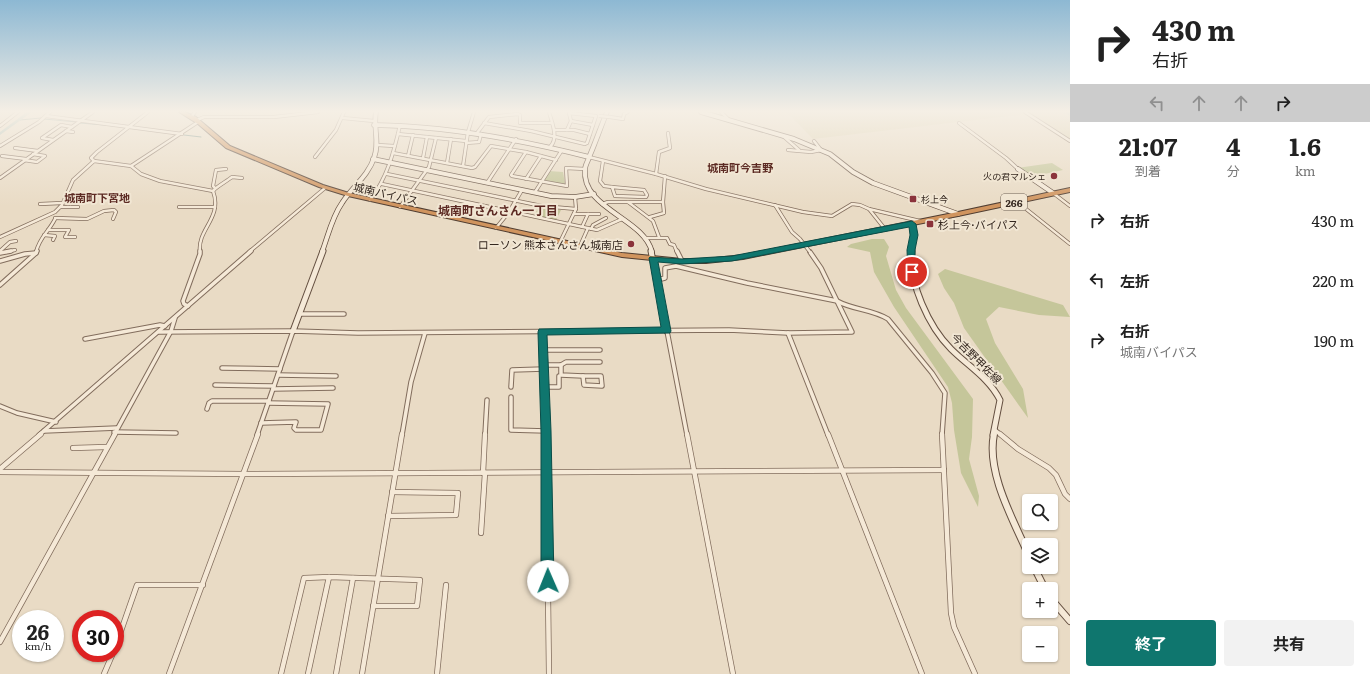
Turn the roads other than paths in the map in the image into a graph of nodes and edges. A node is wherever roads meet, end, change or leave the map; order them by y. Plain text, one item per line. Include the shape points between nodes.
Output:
1 (48, 143) edge
2 (108, 143) edge
3 (166, 143) edge
4 (223, 143) edge
5 (328, 143) edge
6 (411, 143) edge
7 (426, 143) edge
8 (435, 143) edge
9 (450, 143) edge
10 (466, 143) edge
11 (513, 143) edge
12 (535, 143) edge
13 (553, 143) edge
14 (594, 143) edge
15 (669, 143) edge
16 (792, 143) edge
17 (803, 143) edge
18 (816, 143) edge
19 (986, 143) edge
20 (378, 145) joint
21 (394, 146) joint
22 (550, 147) junction
23 (15, 148) dead end
24 (510, 148) junction
25 (38, 150) junction
26 (562, 150) junction
27 (788, 150) dead end
28 (799, 150) junction
29 (820, 150) junction
30 (526, 152) junction
31 (393, 153) junction
32 (33, 154) junction
33 (2, 156) dead end
34 (408, 156) junction
35 (541, 156) junction
36 (315, 157) dead end
37 (589, 157) junction
38 (423, 158) junction
39 (25, 160) junction
40 (373, 160) junction
41 (431, 160) junction
42 (556, 160) junction
43 (603, 160) junction
44 (94, 161) junction
45 (390, 163) junction
46 (447, 163) junction
47 (131, 166) junction
48 (463, 166) junction
49 (226, 169) dead end
50 (585, 169) junction
51 (1018, 169) joint
52 (427, 170) junction
53 (386, 174) junction
54 (656, 174) junction
55 (665, 176) junction
56 (0, 178) edge
57 (242, 178) dead end
58 (526, 179) junction
59 (419, 181) junction
60 (486, 182) junction
61 (542, 182) junction
62 (382, 184) junction
63 (612, 187) junction
64 (325, 188) junction
65 (214, 190) junction
66 (412, 190) junction
67 (522, 190) junction
68 (1070, 190) edge
69 (535, 192) junction
70 (1053, 193) junction
71 (348, 194) junction
72 (594, 194) junction
73 (575, 197) junction
74 (370, 200) junction
75 (515, 200) junction
76 (1016, 201) junction
77 (62, 202) junction
78 (628, 202) junction
79 (663, 202) junction
80 (554, 203) dead end
81 (40, 204) dead end
82 (602, 204) junction
83 (775, 205) junction
84 (1070, 206) edge
85 (60, 207) junction
86 (78, 207) dead end
87 (179, 207) dead end
88 (215, 207) junction
89 (400, 207) junction
90 (553, 208) junction
91 (576, 209) junction
92 (869, 209) junction
93 (509, 212) junction
94 (574, 214) junction
95 (588, 214) junction
96 (599, 214) dead end
97 (958, 214) junction
98 (51, 215) junction
99 (650, 217) junction
100 (606, 218) dead end
101 (622, 218) junction
102 (55, 219) junction
103 (113, 219) dead end
104 (924, 221) junction
105 (569, 224) junction
106 (912, 224) junction
107 (582, 227) junction
108 (496, 228) junction
109 (590, 228) junction
110 (885, 229) junction
111 (48, 230) junction
112 (44, 235) junction
113 (0, 237) edge
114 (75, 237) dead end
115 (659, 237) junction
116 (646, 238) junction
117 (16, 240) dead end
118 (53, 240) dead end
119 (560, 242) junction
120 (1070, 244) edge
121 (580, 246) junction
122 (15, 250) dead end
123 (0, 252) edge
124 (36, 253) junction
125 (653, 258) junction
126 (0, 260) edge
127 (682, 261) junction
128 (657, 280) junction
129 (0, 285) edge
130 (837, 301) junction
131 (188, 306) junction
132 (300, 314) junction
133 (344, 314) dead end
134 (175, 317) junction
135 (165, 326) junction
136 (293, 331) junction
137 (666, 331) junction
138 (159, 332) junction
139 (171, 332) junction
140 (542, 332) junction
141 (788, 332) junction
142 (425, 333) junction
143 (85, 339) dead end
144 (543, 350) junction
145 (600, 350) dead end
146 (600, 362) dead end
147 (561, 366) junction
148 (544, 367) junction
149 (222, 368) dead end
150 (280, 369) junction
151 (278, 375) junction
152 (583, 375) junction
153 (336, 376) dead end
154 (559, 376) dead end
155 (215, 385) dead end
156 (274, 387) junction
157 (511, 387) dead end
158 (545, 387) junction
159 (333, 388) dead end
160 (511, 397) dead end
161 (487, 400) dead end
162 (269, 402) junction
163 (0, 406) edge
164 (207, 409) dead end
165 (56, 422) junction
166 (261, 423) junction
167 (115, 430) junction
168 (995, 430) junction
169 (44, 431) junction
170 (546, 431) junction
171 (176, 433) dead end
172 (106, 447) junction
173 (73, 448) dead end
174 (0, 469) edge
175 (693, 470) junction
176 (944, 470) junction
177 (843, 471) junction
178 (0, 472) edge
179 (395, 472) junction
180 (546, 472) junction
181 (92, 473) junction
182 (484, 473) junction
183 (244, 474) junction
184 (392, 492) junction
185 (1070, 500) edge
186 (388, 516) junction
187 (481, 533) dead end
188 (1022, 538) edge
189 (329, 577) junction
190 (353, 578) junction
191 (378, 578) junction
192 (203, 585) junction
193 (446, 585) dead end
194 (373, 606) junction
195 (1058, 607) edge
196 (1070, 621) edge
197 (124, 625) edge
198 (0, 642) edge
199 (109, 662) edge
200 (104, 674) edge
201 (169, 674) edge
202 (281, 674) edge
203 (308, 674) edge
204 (336, 674) edge
205 (362, 674) edge
206 (437, 674) edge
207 (549, 674) edge
208 (733, 674) edge
209 (922, 674) edge
210 (975, 674) edge

1 - 25 street
2 - 44 street via 92,156
3 - 47 street
4 - 64 highway, 城南バイパス / 266
5 - 36 street
6 - 34 street
7 - 38 street
8 - 41 street
9 - 46 street
10 - 48 street
11 - 24 street
12 - 22 street
13 - 22 street
14 - 37 street
15 - 54 street via 670,148 660,152
16 - 28 street
17 - 29 street
18 - 29 street
19 - 51 street
20 - 21 street
20 - 40 street
21 - 31 street
22 - 26 street
23 - 25 street
24 - 30 street
24 - 48 street via 491,146 475,167
24 - 60 street
25 - 32 street
26 - 37 street
26 - 42 street
27 - 28 street
28 - 29 street
29 - 97 street via 873,183
30 - 35 street
30 - 58 street via 511,175
31 - 34 street
31 - 45 street
32 - 39 street
32 - 39 street via 44,156 37,162
33 - 39 street
34 - 38 street
35 - 42 street
35 - 58 street
37 - 43 street
37 - 50 street
38 - 41 street
39 - 56 street
40 - 45 street
40 - 71 street via 362,180
41 - 46 street
41 - 52 street
42 - 61 street
43 - 54 street
43 - 63 street via 600,181 604,186
44 - 47 street
44 - 77 street via 73,180
45 - 52 street
45 - 53 street
46 - 48 street
47 - 65 street via 141,174 160,181
49 - 65 street via 216,170
50 - 61 street via 566,168 567,186
50 - 72 street via 587,181
51 - 70 street
52 - 59 street
52 - 60 street
53 - 59 street
53 - 62 street
54 - 55 street
55 - 79 street
55 - 83 street via 706,189
57 - 65 street via 232,177
58 - 61 street
59 - 66 street
59 - 75 street
60 - 67 street
61 - 69 street
62 - 66 street
62 - 74 street
63 - 63 street via 616,197 647,196 644,190
64 - 71 highway, 城南バイパス / 266
64 - 131 street via 308,200
65 - 88 street
66 - 89 street
66 - 93 street
67 - 69 street
67 - 75 street
68 - 70 highway, 266
69 - 73 street
70 - 76 highway, 266
70 - 84 street
71 - 74 highway, 城南バイパス / 266
71 - 132 street via 333,220
72 - 73 street
72 - 82 street
73 - 91 street
74 - 89 highway, 城南バイパス / 266
75 - 90 street
75 - 93 street
76 - 97 highway, 266
76 - 120 street
77 - 81 street
77 - 85 street
78 - 79 street
78 - 82 street
78 - 99 street
79 - 99 street via 664,213
80 - 90 street
82 - 101 street
83 - 92 street via 829,216 852,204
83 - 130 street, bridge via 792,232 821,268
85 - 86 street
85 - 98 street
87 - 88 street
88 - 131 street via 210,225 198,246 200,254 184,301
89 - 108 highway, 城南バイパス / 266
90 - 91 street
91 - 94 street
92 - 104 street
92 - 110 street
93 - 105 street
93 - 108 street
94 - 95 street
94 - 105 street
95 - 96 street
95 - 107 street
97 - 104 highway, 266
98 - 102 street
98 - 113 street
99 - 115 street
100 - 109 street
101 - 109 street via 600,230
101 - 116 street
102 - 103 street via 87,219 109,210 116,212
102 - 111 street
104 - 106 highway, 266
105 - 107 street
105 - 119 street
106 - 110 highway, 城南バイパス / 266
106 - 168 street, 今吉野甲佐線 via 914,235 911,264 916,288 941,338 996,391 1000,404
107 - 109 street
108 - 119 highway, 城南バイパス / 266
109 - 121 street
110 - 127 highway, 城南バイパス / 266 via 743,257
111 - 112 street
111 - 114 street via 69,230 65,238
112 - 118 street via 55,236
112 - 124 street via 39,241
115 - 116 street
115 - 127 street via 667,238 670,244 674,245
116 - 125 street
117 - 123 street
119 - 121 highway, 城南バイパス / 266
121 - 125 highway, 城南バイパス / 266
122 - 123 street
124 - 126 street
124 - 129 street
125 - 127 highway, 城南バイパス / 266
125 - 128 street
128 - 130 street via 665,278 665,268 676,266
128 - 137 street
130 - 141 street via 852,332
130 - 176 street via 844,306 881,313 944,390
131 - 134 street
132 - 133 street
132 - 136 street
134 - 135 street
134 - 139 street
135 - 138 street
135 - 143 street
136 - 139 street
136 - 142 street
136 - 150 street
137 - 140 street
137 - 141 street
137 - 175 street
138 - 139 street
138 - 165 street
139 - 167 street
140 - 142 street
140 - 144 street
141 - 177 street
142 - 179 street via 411,382
144 - 145 street
144 - 148 street
146 - 147 street via 566,362
147 - 148 street
147 - 152 street via 561,375
148 - 157 street via 512,370
148 - 158 street
149 - 150 street
150 - 151 street
151 - 153 street
151 - 156 street
152 - 152 street via 601,376 602,386 584,385
154 - 158 street via 559,387
155 - 156 street
156 - 159 street
156 - 162 street
158 - 170 street
160 - 170 street via 511,430
161 - 182 street
162 - 164 street via 212,402
162 - 166 street
162 - 166 street via 328,404 321,430 296,430 296,422
163 - 165 street via 17,413
165 - 169 street
166 - 183 street
167 - 169 street
167 - 171 street
167 - 172 street
168 - 185 street via 1018,449 1049,468 1056,475
168 - 188 street, 今吉野甲佐線 via 992,446 996,472
169 - 174 street
170 - 180 street
172 - 173 street
172 - 181 street
175 - 177 street
175 - 180 street
175 - 208 street
176 - 177 street
176 - 210 street via 951,613 954,627
177 - 209 street
178 - 181 street
179 - 182 street
179 - 183 street
179 - 184 street
180 - 182 street
180 - 207 street
181 - 183 street
181 - 198 street
182 - 187 street
183 - 192 street
184 - 186 street
184 - 186 street via 458,493 456,515
186 - 191 street
189 - 190 street
189 - 202 street via 304,578
189 - 203 street
190 - 191 street
190 - 204 street
191 - 194 street
191 - 194 street via 420,580 417,606
192 - 197 street via 137,585 129,602
192 - 201 street
193 - 206 street
194 - 205 street
195 - 196 street
199 - 200 street

